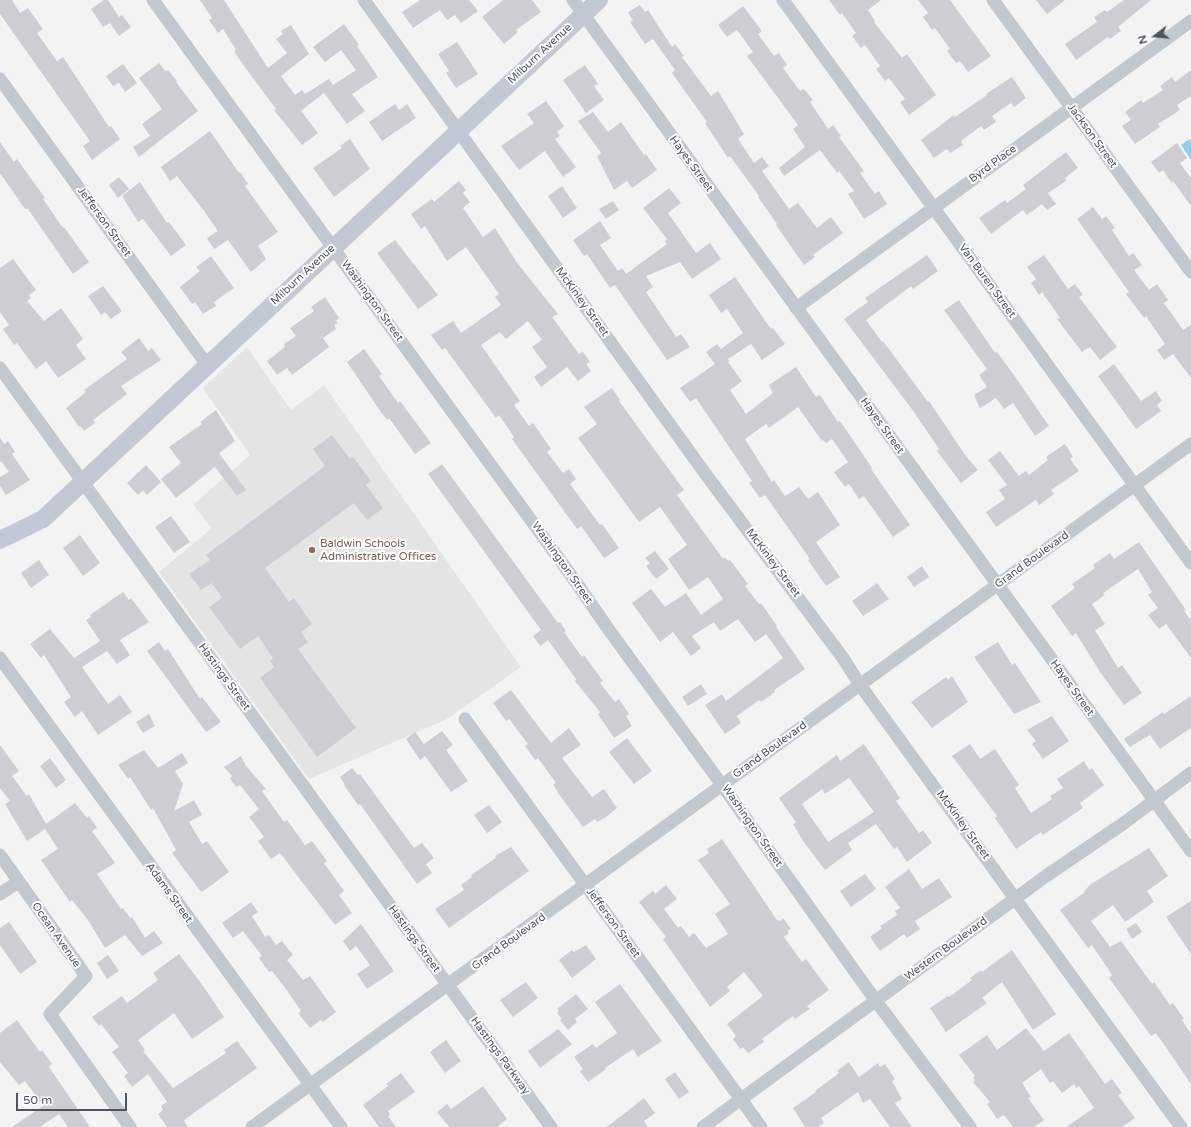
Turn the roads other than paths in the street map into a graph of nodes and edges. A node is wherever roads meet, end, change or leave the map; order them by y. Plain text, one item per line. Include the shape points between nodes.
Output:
1 (153, 0) edge
2 (364, 0) edge
3 (599, 0) edge
4 (783, 0) edge
5 (993, 0) edge
6 (578, 7) edge
7 (1191, 21) edge
8 (0, 79) edge
9 (1071, 108) junction
10 (458, 130) junction
11 (933, 207) junction
12 (333, 248) junction
13 (1191, 272) edge
14 (796, 308) junction
15 (207, 365) junction
16 (0, 368) edge
17 (1191, 444) edge
18 (83, 483) junction
19 (1135, 485) junction
20 (0, 540) edge
21 (1191, 563) edge
22 (998, 584) junction
23 (0, 658) edge
24 (860, 685) junction
25 (465, 719) dead end
26 (1191, 773) edge
27 (722, 785) junction
28 (1154, 800) junction
29 (1191, 852) edge
30 (0, 855) edge
31 (18, 882) junction
32 (586, 886) junction
33 (0, 894) edge
34 (1016, 898) junction
35 (448, 985) junction
36 (876, 1001) junction
37 (310, 1085) junction
38 (741, 1099) junction
39 (130, 1127) edge
40 (252, 1127) edge
41 (341, 1127) edge
42 (551, 1127) edge
43 (703, 1127) edge
44 (761, 1127) edge
45 (970, 1127) edge
46 (1181, 1127) edge

1 - 12 street, Washington Street
2 - 10 street, McKinley Street
3 - 6 main road, Milburn Avenue
4 - 11 street, Van Buren Street
5 - 9 street, Jackson Street
6 - 10 main road, Milburn Avenue
6 - 14 street, Hayes Street
7 - 9 street, Byrd Place
8 - 15 street, Jefferson Street
9 - 11 street, Byrd Place
9 - 13 street, Jackson Street
10 - 12 main road, Milburn Avenue
10 - 24 street, McKinley Street via 707,476 843,658
11 - 14 street, Byrd Place
11 - 19 street, Van Buren Street
12 - 15 main road, Milburn Avenue
12 - 27 street, Washington Street
14 - 22 street, Hayes Street
15 - 18 main road, Milburn Avenue
16 - 18 street, Hastings Street
17 - 19 street, Grand Boulevard
18 - 20 main road, Milburn Avenue via 43,519
18 - 35 street, Hastings Street
19 - 21 street, Van Buren Street
19 - 22 street, Grand Boulevard
22 - 24 street, Grand Boulevard
22 - 28 street, Hayes Street
23 - 37 street, Adams Street
24 - 27 street, Grand Boulevard
24 - 34 street, McKinley Street
25 - 32 street, Jefferson Street
26 - 28 street, Western Boulevard
27 - 32 street, Grand Boulevard
27 - 36 street, Washington Street
28 - 29 street, Hayes Street
28 - 34 street, Western Boulevard
30 - 31 street, Ocean Avenue
31 - 33 street
31 - 39 street, Ocean Avenue via 86,976 50,1014
32 - 35 street, Grand Boulevard
32 - 38 street, Jefferson Street
34 - 36 street, Western Boulevard
34 - 46 street, McKinley Street
35 - 37 street, Grand Boulevard
35 - 42 street, Hastings Parkway
36 - 38 street, Western Boulevard
36 - 45 street, Washington Street
37 - 40 street, Grand Boulevard
37 - 41 street, Adams Street
38 - 43 street, Western Boulevard
38 - 44 street, Jefferson Street

